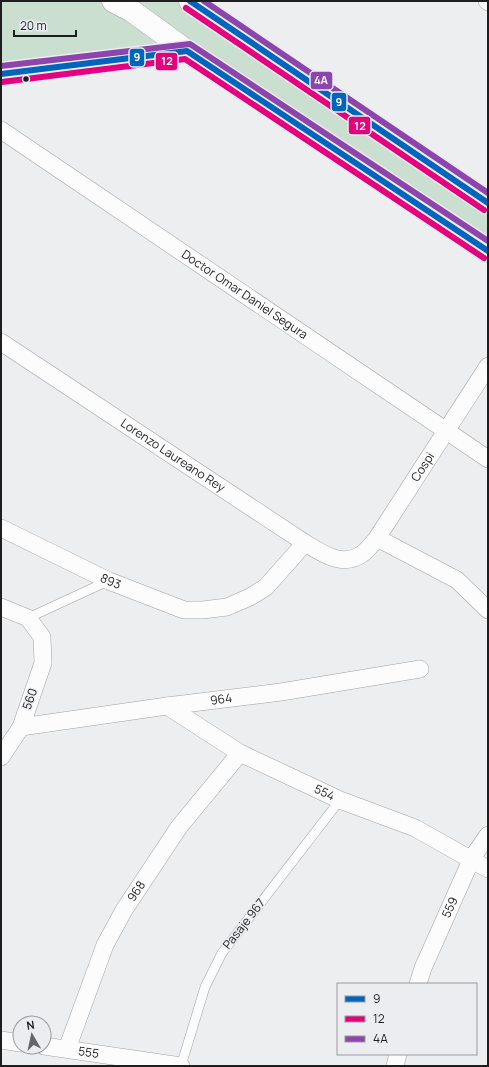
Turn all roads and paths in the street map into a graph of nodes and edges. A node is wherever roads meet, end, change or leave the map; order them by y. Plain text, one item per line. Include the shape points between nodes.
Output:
1 (113, 1) edge
2 (190, 1) edge
3 (135, 6) edge
4 (187, 51) junction
5 (1, 74) edge
6 (1, 130) edge
7 (488, 203) edge
8 (488, 251) edge
9 (1, 342) edge
10 (488, 366) edge
11 (446, 430) junction
12 (488, 459) edge
13 (1, 528) edge
14 (377, 538) junction
15 (305, 543) junction
16 (349, 558) joint
17 (109, 581) junction
18 (1, 607) edge
19 (488, 610) edge
20 (28, 618) junction
21 (420, 669) dead end
22 (167, 706) junction
23 (21, 727) junction
24 (240, 753) junction
25 (1, 757) edge
26 (340, 800) junction
27 (488, 835) edge
28 (472, 858) junction
29 (488, 869) edge
30 (418, 983) edge
31 (1, 1040) edge
32 (12, 1042) edge
33 (52, 1047) edge
34 (67, 1049) junction
35 (398, 1055) edge
36 (181, 1066) edge
37 (395, 1066) edge

1 - 3 main road
2 - 7 main road
3 - 4 main road
4 - 5 street
4 - 8 main road
6 - 11 street, Doctor Omar Daniel Segura
9 - 15 street, Lorenzo Laureano Rey
10 - 11 street, Cospi
11 - 12 street, Doctor Omar Daniel Segura
11 - 14 street, Cospi
13 - 17 street, 893
14 - 16 street, Cospi via 362,554
14 - 19 street via 457,580
15 - 16 street, Lorenzo Laureano Rey via 334,559
15 - 17 street, 893 via 266,587 227,607 184,610
17 - 20 lane
18 - 20 street
20 - 23 street, 560 via 42,636 43,663
21 - 22 street, 964 via 281,692
22 - 23 street, 964
22 - 24 street, 554
23 - 25 street, 560
24 - 26 street, 554
24 - 34 street, 968 via 179,827 124,910 105,945
26 - 28 street, 554 via 415,828
26 - 36 lane, Pasaje 967 via 222,953 205,987
27 - 28 street, 559
28 - 29 street, 554
28 - 30 street, 559
31 - 32 street
33 - 34 street, 555
34 - 36 street, 555
35 - 37 street

